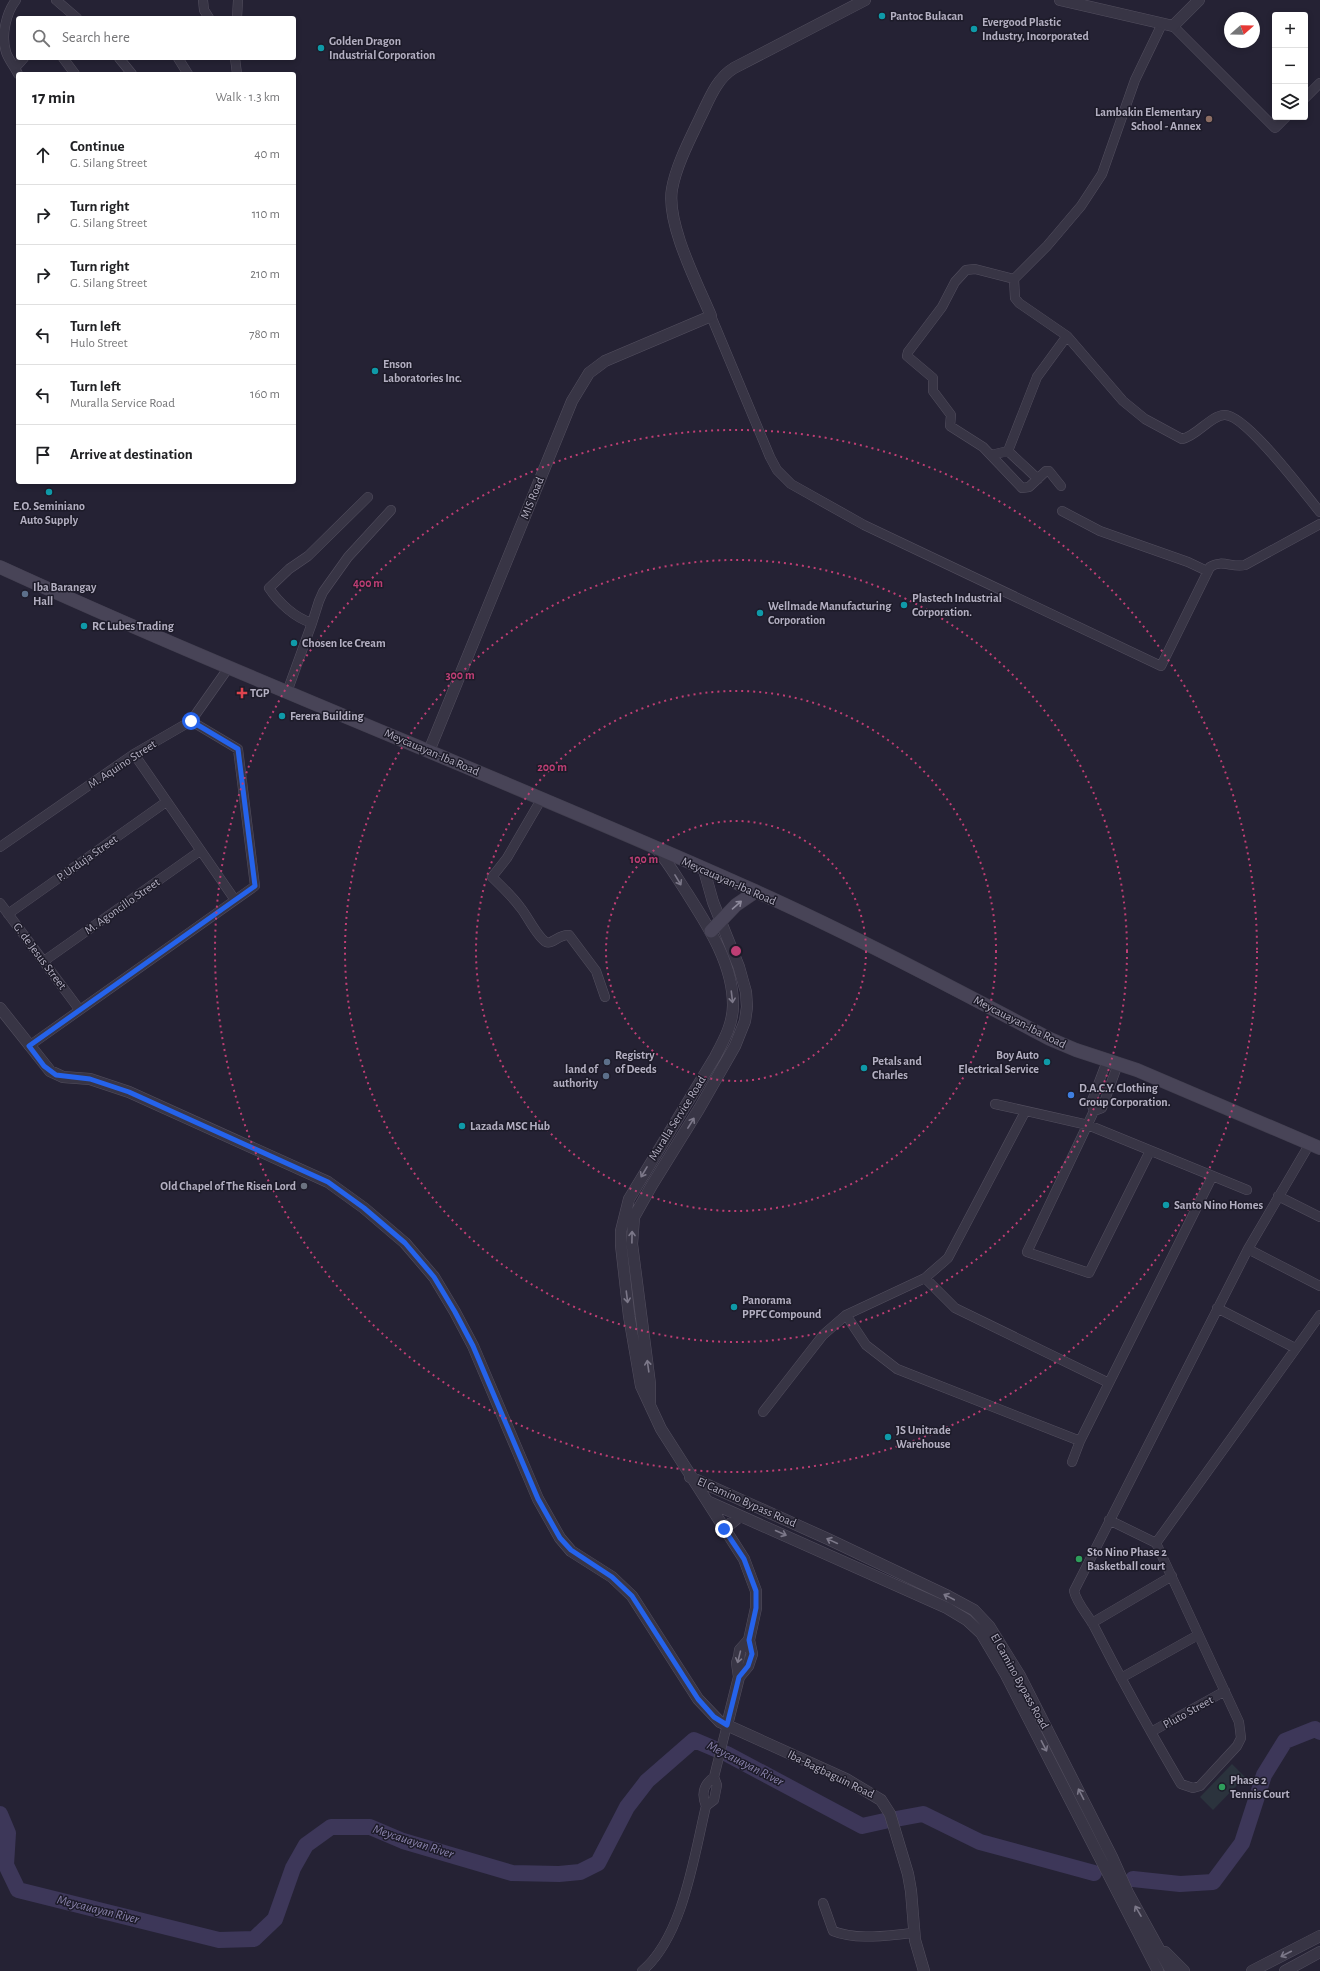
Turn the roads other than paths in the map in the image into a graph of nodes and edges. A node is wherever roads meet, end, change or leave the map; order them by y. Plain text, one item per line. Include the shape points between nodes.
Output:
1 (16, 0) edge
2 (56, 0) edge
3 (203, 0) edge
4 (238, 0) edge
5 (865, 0) edge
6 (1060, 0) edge
7 (1199, 0) edge
8 (70, 16) edge
9 (208, 16) edge
10 (237, 16) edge
11 (1162, 24) junction
12 (1173, 26) junction
13 (23, 60) edge
14 (64, 60) edge
15 (122, 60) edge
16 (179, 60) edge
17 (235, 60) edge
18 (17, 71) edge
19 (74, 72) edge
20 (131, 72) edge
21 (187, 72) edge
22 (237, 72) edge
23 (1320, 83) edge
24 (1308, 95) edge
25 (1283, 120) edge
26 (1014, 279) junction
27 (711, 316) junction
28 (1067, 336) junction
29 (1008, 451) junction
30 (991, 455) junction
31 (1038, 478) junction
32 (1062, 486) dead end
33 (368, 496) dead end
34 (391, 510) dead end
35 (1062, 511) dead end
36 (1320, 512) edge
37 (1320, 524) edge
38 (0, 568) edge
39 (1207, 571) junction
40 (312, 624) junction
41 (229, 667) junction
42 (287, 692) junction
43 (191, 721) junction
44 (429, 751) junction
45 (134, 754) junction
46 (542, 798) junction
47 (166, 802) junction
48 (0, 847) edge
49 (656, 848) junction
50 (200, 851) junction
51 (704, 870) junction
52 (755, 892) junction
53 (235, 900) junction
54 (0, 904) edge
55 (8, 914) junction
56 (721, 921) junction
57 (711, 931) junction
58 (44, 961) junction
59 (606, 997) dead end
60 (0, 1008) edge
61 (79, 1010) junction
62 (29, 1046) junction
63 (1113, 1063) junction
64 (1098, 1084) junction
65 (1109, 1088) junction
66 (995, 1104) dead end
67 (1094, 1111) junction
68 (1025, 1112) junction
69 (1088, 1124) junction
70 (1315, 1146) edge
71 (1150, 1151) junction
72 (1212, 1177) junction
73 (1247, 1190) dead end
74 (1278, 1196) junction
75 (1320, 1217) edge
76 (1248, 1249) junction
77 (925, 1278) junction
78 (1320, 1286) edge
79 (1217, 1308) junction
80 (846, 1314) junction
81 (1320, 1315) edge
82 (1296, 1348) junction
83 (1109, 1383) junction
84 (650, 1405) junction
85 (763, 1412) dead end
86 (1080, 1441) junction
87 (1072, 1462) dead end
88 (689, 1476) junction
89 (706, 1501) junction
90 (762, 1509) junction
91 (740, 1516) junction
92 (1109, 1520) junction
93 (756, 1523) junction
94 (724, 1529) junction
95 (1156, 1543) junction
96 (894, 1570) junction
97 (1172, 1576) junction
98 (888, 1581) junction
99 (974, 1610) junction
100 (967, 1620) junction
101 (1092, 1623) junction
102 (1198, 1635) junction
103 (1121, 1678) junction
104 (1225, 1691) junction
105 (727, 1725) junction
106 (1151, 1732) junction
107 (1113, 1872) junction
108 (823, 1903) dead end
109 (914, 1933) junction
110 (1320, 1936) edge
111 (1158, 1944) junction
112 (1320, 1952) edge
113 (642, 1971) edge
114 (924, 1971) edge
115 (1158, 1971) edge
116 (1171, 1971) edge
117 (1184, 1971) edge
118 (1252, 1971) edge
119 (1285, 1971) edge

1 - 18 street via 11,6 4,28 6,52
2 - 8 street
3 - 9 street
4 - 10 street
5 - 27 street via 725,74 714,90 693,133 674,181 671,208 677,233
6 - 11 street
7 - 12 street
11 - 12 street
11 - 26 street via 1135,80 1102,174 1081,206
12 - 25 street via 1275,128
13 - 18 street
14 - 19 street
15 - 20 street
16 - 21 street
17 - 22 street
23 - 24 street
26 - 28 street via 1015,298 1019,303
26 - 30 street via 975,269 966,270 955,282 942,307 907,356 933,378 933,391 951,415 950,426
27 - 39 street via 776,470 791,484 864,525 1160,666
27 - 44 street, MIS Road via 605,361 590,373 579,388
28 - 29 street via 1037,377
28 - 36 street via 1124,401 1145,419 1182,439 1224,415 1237,419 1255,434
29 - 30 street
29 - 31 street
30 - 31 street via 1022,488 1029,488
31 - 32 street via 1049,471
33 - 40 street via 308,556 289,569 269,588 295,615
34 - 40 street via 348,557 319,601
35 - 39 street via 1100,531
37 - 39 street via 1245,565 1217,563
38 - 41 main road, Meycauayan-Iba Road
40 - 42 street
41 - 42 main road, Meycauayan-Iba Road
41 - 43 street, M. Aquino Street
42 - 44 main road, Meycauayan-Iba Road
43 - 45 street, M. Aquino Street
43 - 53 street via 238,749 255,886
44 - 46 main road, Meycauayan-Iba Road
45 - 47 street
45 - 48 street, M. Aquino Street
46 - 49 main road, Meycauayan-Iba Road
46 - 59 street via 507,858 492,877 520,906 546,942 568,935 596,971
47 - 50 street
47 - 55 street, P. Urduja Street
49 - 51 main road, Meycauayan-Iba Road
49 -> 57 street, Muralla Service Road via 668,862
50 - 53 street
50 - 58 street, M. Agoncillo Street
51 - 52 main road, Meycauayan-Iba Road
51 - 56 street, Muralla Service Road
56 -> 52 main road via 736,905
52 - 63 main road, Meycauayan-Iba Road via 844,933 1050,1039
53 - 61 street
54 - 55 street, G. de Jesus Street
55 - 58 street, G. de Jesus Street
56 - 57 main road
84 -> 56 street, Muralla Service Road via 650,1384 632,1230 634,1217 640,1205 735,1046 745,1021 746,992
57 -> 84 street, Muralla Service Road via 733,994 732,1019 716,1057 630,1198 621,1231 620,1246 629,1316 641,1386
58 - 61 street, G. de Jesus Street
60 - 62 street, Iba-Bagbaguin Road
61 - 62 street
62 - 105 street, Iba-Bagbaguin Road via 44,1066 56,1075 90,1079 129,1092 328,1182 405,1243 434,1277 473,1346 538,1499 560,1538 571,1550 612,1577 632,1596 698,1699 714,1717
63 - 64 street
63 - 65 street
63 - 70 main road, Meycauayan-Iba Road
64 - 65 street
64 - 67 street via 1091,1103
65 - 67 street via 1102,1108
66 - 68 street
67 - 69 street
68 - 69 street
68 - 77 street via 948,1258
69 - 71 street
69 - 71 street via 1027,1252 1089,1273
70 - 74 street
71 - 72 street
72 - 73 street
72 - 83 street
74 - 75 street
74 - 76 street
76 - 78 street
76 - 79 street
77 - 80 street
77 - 83 street via 955,1308
79 - 82 street
79 - 92 street
80 - 85 street via 823,1335
80 - 86 street via 866,1345 897,1369
81 - 82 street
82 - 95 street
83 - 86 street
84 - 88 street, Muralla Service Road
86 - 87 street
88 - 89 street, Muralla Service Road
88 - 90 street, El Camino Bypass Road
89 - 91 street, El Camino Bypass Road
89 - 94 street, Muralla Service Road
90 - 93 street
96 -> 90 street, El Camino Bypass Road
91 - 93 street, El Camino Bypass Road
91 - 94 street
92 - 95 street
92 - 101 street via 1074,1591
93 -> 98 street, El Camino Bypass Road
94 - 105 street, Muralla Service Road via 744,1559 756,1591 756,1608 749,1640 752,1654 748,1666 739,1677
95 - 97 street
96 - 98 street
99 -> 96 street, El Camino Bypass Road
97 - 101 street
97 - 102 street
98 - 100 street, El Camino Bypass Road
99 - 100 street
107 -> 99 street, El Camino Bypass Road via 1020,1676 989,1626
100 -> 107 street, El Camino Bypass Road via 981,1633 1006,1675
101 - 103 street
102 - 103 street
102 - 104 street
103 - 106 street
104 - 106 street, Pluto Street
104 - 106 street via 1239,1722 1241,1738 1237,1746 1200,1786 1193,1788 1181,1784
105 - 109 street, Iba-Bagbaguin Road via 846,1779 881,1800 890,1814 908,1874
105 - 113 street via 714,1777 717,1785 714,1800 706,1806 677,1918 655,1959
111 -> 107 street, El Camino Bypass Road
107 - 115 street, El Camino Bypass Road
108 - 109 street via 833,1931 840,1934 855,1937
109 - 114 street, Iba-Bagbaguin Road
110 -> 118 street
111 - 116 street, El Camino Bypass Road
111 - 117 street
112 - 119 street

